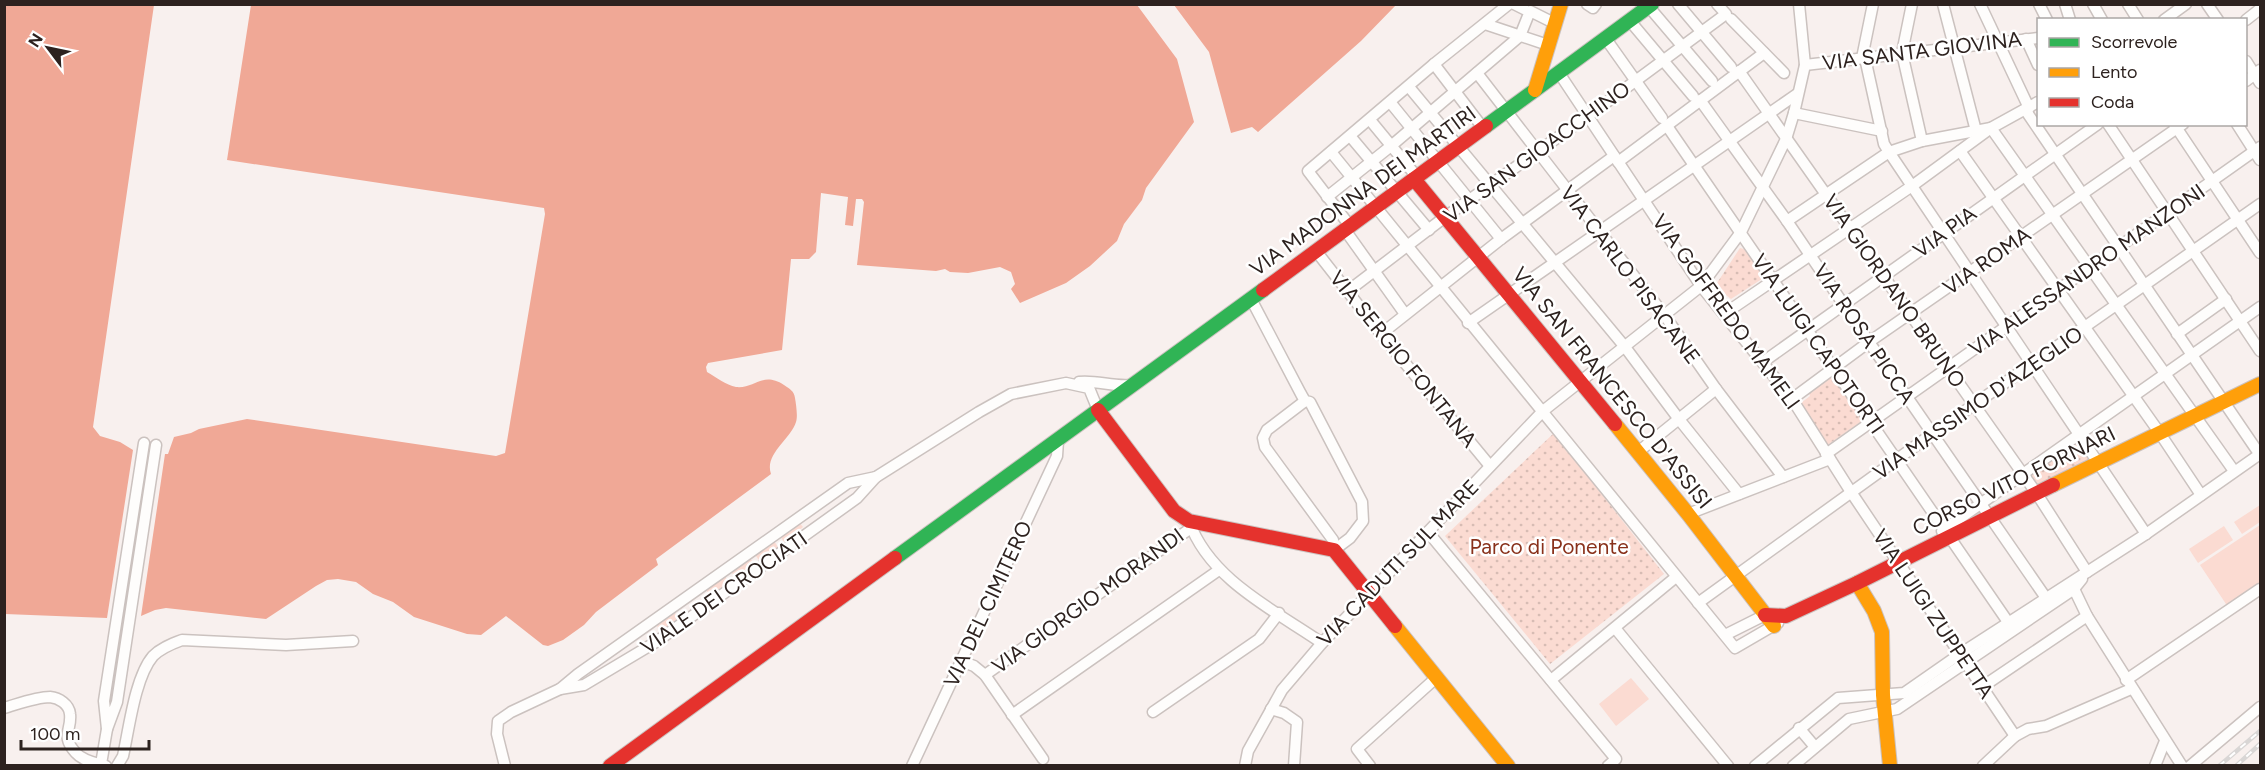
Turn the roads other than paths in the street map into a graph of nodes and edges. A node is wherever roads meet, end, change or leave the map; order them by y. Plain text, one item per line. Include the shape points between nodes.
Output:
1 (1509, 4) edge
2 (1561, 4) edge
3 (1587, 4) edge
4 (1596, 4) edge
5 (1678, 4) edge
6 (1717, 4) edge
7 (1799, 4) edge
8 (1873, 4) edge
9 (1912, 4) edge
10 (1943, 4) edge
11 (1980, 4) edge
12 (2039, 4) edge
13 (2093, 4) edge
14 (2128, 4) edge
15 (2186, 4) edge
16 (2207, 4) edge
17 (1650, 6) edge
18 (1523, 8) edge
19 (2260, 9) edge
20 (1728, 16) junction
21 (2046, 18) edge
22 (2101, 18) edge
23 (2137, 18) edge
24 (2167, 18) edge
25 (2217, 18) edge
26 (2247, 19) edge
27 (1630, 21) junction
28 (1554, 23) junction
29 (1485, 24) junction
30 (1701, 32) junction
31 (1520, 36) junction
32 (2037, 38) edge
33 (1606, 39) junction
34 (2026, 39) junction
35 (1998, 43) junction
36 (1548, 45) junction
37 (1682, 46) junction
38 (1954, 47) junction
39 (1764, 53) junction
40 (1902, 53) junction
41 (1863, 58) junction
42 (1663, 60) junction
43 (2037, 63) edge
44 (2247, 63) edge
45 (1434, 64) junction
46 (1805, 65) junction
47 (1735, 69) junction
48 (1477, 73) junction
49 (1559, 73) junction
50 (1784, 73) dead end
51 (2255, 77) edge
52 (1635, 81) junction
53 (1712, 81) dead end
54 (1409, 87) junction
55 (1534, 90) junction
56 (1456, 91) junction
57 (1797, 94) junction
58 (1696, 98) junction
59 (1390, 102) junction
60 (2031, 107) edge
61 (1506, 111) junction
62 (1431, 112) junction
63 (1794, 113) junction
64 (1768, 114) junction
65 (1588, 116) junction
66 (1370, 120) junction
67 (1664, 122) junction
68 (2040, 126) edge
69 (2095, 126) edge
70 (2109, 126) edge
71 (2178, 126) edge
72 (2239, 126) edge
73 (1411, 128) junction
74 (1484, 128) junction
75 (1991, 128) junction
76 (1882, 131) junction
77 (1976, 131) junction
78 (1350, 136) junction
79 (1786, 139) junction
80 (1729, 141) junction
81 (1922, 141) junction
82 (1391, 146) junction
83 (1459, 146) junction
84 (1960, 151) junction
85 (1331, 152) junction
86 (1537, 152) junction
87 (1889, 152) junction
88 (2259, 153) edge
89 (2055, 155) junction
90 (1616, 159) junction
91 (2132, 160) junction
92 (1438, 161) junction
93 (1371, 162) junction
94 (1693, 165) junction
95 (2024, 177) junction
96 (1352, 178) junction
97 (1416, 178) junction
98 (2212, 182) junction
99 (1491, 185) junction
100 (1763, 186) junction
101 (1912, 186) junction
102 (1566, 190) junction
103 (1397, 192) junction
104 (1827, 194) junction
105 (2083, 194) junction
106 (1327, 197) junction
107 (1993, 198) junction
108 (1470, 200) junction
109 (1643, 200) junction
110 (2260, 204) edge
111 (1376, 207) junction
112 (2168, 213) junction
113 (2052, 216) junction
114 (1445, 218) junction
115 (1787, 220) junction
116 (2238, 220) junction
117 (1522, 223) junction
118 (1347, 228) junction
119 (1850, 229) junction
120 (1429, 230) junction
121 (1599, 231) junction
122 (1741, 232) junction
123 (1944, 234) junction
124 (2020, 237) junction
125 (1501, 239) junction
126 (1407, 246) junction
127 (2119, 247) junction
128 (1316, 251) junction
129 (2193, 251) junction
130 (2260, 253) edge
131 (1810, 255) junction
132 (1478, 257) junction
133 (1554, 263) junction
134 (2089, 268) junction
135 (1374, 271) junction
136 (1970, 274) junction
137 (1884, 276) junction
138 (1772, 281) junction
139 (1440, 286) junction
140 (1701, 286) junction
141 (2144, 286) junction
142 (1348, 291) junction
143 (2058, 291) junction
144 (1508, 294) junction
145 (1251, 299) junction
146 (2226, 299) junction
147 (1844, 304) junction
148 (2116, 306) junction
149 (2260, 307) edge
150 (1405, 314) junction
151 (1724, 314) junction
152 (1910, 315) junction
153 (1665, 316) junction
154 (2240, 320) junction
155 (1468, 323) junction
156 (2007, 328) junction
157 (2084, 328) junction
158 (1808, 330) junction
159 (1381, 334) junction
160 (2177, 334) junction
161 (1869, 342) junction
162 (1625, 347) junction
163 (2260, 351) edge
164 (2191, 355) junction
165 (1763, 362) junction
166 (2032, 365) junction
167 (1833, 368) junction
168 (1948, 368) junction
169 (2165, 374) junction
170 (1089, 381) junction
171 (1580, 382) junction
172 (1066, 383) junction
173 (1133, 384) junction
174 (2260, 384) edge
175 (1716, 389) junction
176 (1906, 396) junction
177 (2133, 396) junction
178 (1792, 399) junction
179 (1305, 401) junction
180 (2224, 401) junction
181 (1110, 402) junction
182 (1974, 406) junction
183 (1098, 410) junction
184 (1543, 411) junction
185 (2194, 415) junction
186 (1678, 418) junction
187 (1872, 423) junction
188 (2159, 432) junction
189 (1932, 434) junction
190 (2079, 434) junction
191 (1058, 441) junction
192 (144, 443) dead end
193 (156, 445) dead end
194 (1638, 452) junction
195 (2260, 455) edge
196 (1828, 457) junction
197 (1898, 460) junction
198 (2098, 463) junction
199 (1490, 466) junction
200 (2234, 471) junction
201 (2022, 473) junction
202 (876, 477) junction
203 (1783, 477) junction
204 (1851, 492) junction
205 (1739, 494) junction
206 (2037, 494) junction
207 (2201, 495) junction
208 (1981, 503) junction
209 (1688, 514) junction
210 (1990, 517) junction
211 (1190, 524) junction
212 (1428, 532) junction
213 (1948, 532) junction
214 (2146, 534) junction
215 (1334, 550) junction
216 (1897, 562) junction
217 (1219, 570) junction
218 (2087, 572) junction
219 (1736, 574) junction
220 (1676, 577) junction
221 (1857, 583) junction
222 (2074, 589) junction
223 (2257, 591) edge
224 (1369, 593) junction
225 (2046, 598) junction
226 (1698, 603) junction
227 (2260, 603) edge
228 (1279, 613) junction
229 (2087, 616) junction
230 (1770, 621) junction
231 (2008, 622) junction
232 (1615, 628) junction
233 (1725, 635) junction
234 (353, 641) dead end
235 (1322, 643) junction
236 (1962, 658) junction
237 (961, 661) junction
238 (985, 675) junction
239 (1436, 678) junction
240 (1551, 681) junction
241 (2129, 684) junction
242 (1982, 687) junction
243 (560, 689) junction
244 (1883, 695) junction
245 (2260, 707) edge
246 (4, 708) edge
247 (1271, 709) junction
248 (1153, 712) dead end
249 (1885, 712) junction
250 (1012, 715) junction
251 (1799, 728) junction
252 (107, 729) junction
253 (2015, 736) junction
254 (2165, 741) junction
255 (1815, 747) junction
256 (1043, 759) dead end
257 (1996, 761) edge
258 (1612, 762) edge
259 (103, 765) edge
260 (117, 765) edge
261 (505, 765) edge
262 (610, 765) edge
263 (912, 765) edge
264 (1245, 765) edge
265 (1294, 765) edge
266 (1370, 765) edge
267 (1508, 765) edge
268 (1728, 765) edge
269 (1755, 765) edge
270 (1793, 765) edge
271 (1890, 765) edge
272 (1983, 765) edge
273 (2155, 765) edge
274 (2182, 765) edge
275 (2190, 765) edge

1 - 29 street
2 - 28 street
3 - 4 street via 1593,8
5 - 30 street, VIA GIORDANO BRUNO
6 - 20 street
7 - 46 street
8 - 41 street
9 - 40 street
10 - 38 street
11 - 35 street
12 - 21 street
13 - 22 street
14 - 23 street
15 - 24 street
16 - 25 street
17 - 27 street, VIA MADONNA DEI MARTIRI
17 - 37 street
18 - 28 street
18 - 31 street
19 - 26 street
20 - 30 street, VIA SAN GIOACCHINO
20 - 39 street
27 - 33 street, VIA MADONNA DEI MARTIRI
27 - 42 street, VIA ROSA PICCA
28 - 36 street
29 - 31 street
29 - 45 street
30 - 37 street, VIA SAN GIOACCHINO
30 - 47 street, VIA GIORDANO BRUNO
31 - 36 street
31 - 48 street
32 - 34 street, VIA SANTA GIOVINA
33 - 49 street, VIA MADONNA DEI MARTIRI
33 - 52 street, VIA LUIGI CAPOTORTI
34 - 35 street, VIA SANTA GIOVINA
34 - 43 street
35 - 38 street, VIA SANTA GIOVINA
35 - 60 street
36 - 55 street
37 - 42 street, VIA SAN GIOACCHINO
37 - 53 street
38 - 40 street, VIA SANTA GIOVINA
38 - 77 street
39 - 47 street
39 - 50 street
40 - 41 street, VIA SANTA GIOVINA
40 - 81 street
41 - 46 street, VIA SANTA GIOVINA
41 - 76 street
42 - 52 street, VIA SAN GIOACCHINO
42 - 58 street, VIA ROSA PICCA
44 - 51 street
45 - 54 street
45 - 56 street
46 - 57 street, VIA CADUTI SUL MARE
47 - 58 street
47 - 64 street, VIA GIORDANO BRUNO
48 - 56 street
48 - 61 street, VIA CARLO PISACANE
49 - 55 street, VIA MADONNA DEI MARTIRI
49 - 65 street, VIA GOFFREDO MAMELI
52 - 65 street, VIA SAN GIOACCHINO
52 - 67 street, VIA LUIGI CAPOTORTI
54 - 59 street
54 - 62 street
55 - 61 street, VIA MADONNA DEI MARTIRI
56 - 62 street
56 - 74 street
57 - 63 street, VIA CADUTI SUL MARE
57 - 64 street
58 - 67 street
58 - 80 street, VIA ROSA PICCA
59 - 66 street
59 - 73 street
60 - 75 street
61 - 74 street, VIA MADONNA DEI MARTIRI
61 - 86 street, VIA CARLO PISACANE
62 - 73 street
62 - 83 street
63 - 76 street
63 - 79 street, VIA CADUTI SUL MARE
64 - 79 street, VIA GIORDANO BRUNO
64 - 80 street
65 - 86 street, VIA SAN GIOACCHINO
65 - 90 street, VIA GOFFREDO MAMELI
66 - 78 street
66 - 82 street
67 - 90 street
67 - 94 street, VIA LUIGI CAPOTORTI
68 - 89 street
69 - 89 street, VIA PIA
70 - 91 street
71 - 91 street, VIA ROMA
71 - 98 street
72 - 88 street
73 - 82 street
73 - 92 street
74 - 83 street, VIA MADONNA DEI MARTIRI
75 - 77 street
75 - 84 street
75 - 95 street
76 - 87 street
77 - 81 street
78 - 85 street
78 - 93 street
79 - 100 street, VIA CADUTI SUL MARE
79 - 104 street, VIA GIORDANO BRUNO
80 - 94 street
80 - 100 street, VIA ROSA PICCA
81 - 87 street
82 - 93 street
82 - 97 street
83 - 92 street, VIA MADONNA DEI MARTIRI
83 - 99 street
84 - 101 street
84 - 107 street
85 - 96 street
85 - 106 street via 1308,171
86 - 99 street, VIA SAN GIOACCHINO
86 - 102 street, VIA CARLO PISACANE
87 - 101 street
87 - 104 street
88 - 98 street, VIA ALESSANDRO MANZONI
89 - 95 street, VIA PIA
89 - 105 street
90 - 102 street
90 - 109 street, VIA GOFFREDO MAMELI
91 - 105 street, VIA ROMA
91 - 112 street
92 - 97 street, VIA MADONNA DEI MARTIRI
92 - 108 street
93 - 96 street
93 - 103 street
94 - 109 street
94 - 122 street, VIA LUIGI CAPOTORTI
95 - 107 street, VIA PIA
95 - 113 street
96 - 106 street
96 - 111 street
97 - 103 street, VIA MADONNA DEI MARTIRI
97 - 114 street, VIA SAN FRANCESCO D'ASSISI
98 - 112 street, VIA ALESSANDRO MANZONI
98 - 116 street
99 - 108 street, VIA SAN GIOACCHINO
99 - 117 street
100 - 115 street, VIA ROSA PICCA
100 - 122 street, VIA CADUTI SUL MARE
101 - 119 street
101 - 123 street
102 - 117 street
102 - 121 street, VIA CARLO PISACANE
103 - 111 street, VIA MADONNA DEI MARTIRI
103 - 120 street
104 - 115 street
104 - 119 street, VIA GIORDANO BRUNO
105 - 113 street, VIA ROMA
105 - 127 street
106 - 118 street
107 - 123 street, VIA PIA
107 - 124 street
108 - 114 street, VIA SAN GIOACCHINO
108 - 125 street
109 - 121 street
109 - 140 street, VIA GOFFREDO MAMELI
110 - 116 street, VIA MASSIMO D'AZEGLIO
111 - 118 street, VIA MADONNA DEI MARTIRI
111 - 126 street
112 - 127 street, VIA ALESSANDRO MANZONI
112 - 129 street
113 - 124 street, VIA ROMA
113 - 134 street
114 - 120 street, VIA SAN GIOACCHINO
114 - 132 street, VIA SAN FRANCESCO D'ASSISI
115 - 131 street, VIA ROSA PICCA
116 - 129 street, VIA MASSIMO D'AZEGLIO
116 - 130 street
117 - 125 street
117 - 133 street
118 - 128 street, VIA MADONNA DEI MARTIRI
118 - 135 street
119 - 131 street
119 - 137 street, VIA GIORDANO BRUNO
120 - 126 street, VIA SAN GIOACCHINO
121 - 133 street
121 - 153 street, VIA CARLO PISACANE
122 - 138 street, VIA LUIGI CAPOTORTI
122 - 140 street, VIA CADUTI SUL MARE
123 - 136 street
123 - 137 street, VIA PIA
124 - 136 street, VIA ROMA
124 - 143 street
125 - 132 street
126 - 135 street, VIA SAN GIOACCHINO
126 - 139 street
127 - 134 street, VIA ALESSANDRO MANZONI
127 - 141 street
128 - 142 street, VIA SERGIO FONTANA
128 - 145 street, VIA MADONNA DEI MARTIRI
129 - 141 street, VIA MASSIMO D'AZEGLIO
129 - 146 street
131 - 138 street
131 - 147 street, VIA ROSA PICCA
132 - 139 street
132 - 144 street, VIA SAN FRANCESCO D'ASSISI
133 - 144 street
133 - 162 street
134 - 143 street, VIA ALESSANDRO MANZONI
134 - 148 street
135 - 142 street, VIA SAN GIOACCHINO
135 - 150 street
136 - 152 street, VIA ROMA
136 - 156 street
137 - 147 street, VIA PIA
137 - 152 street, VIA GIORDANO BRUNO
138 - 151 street
138 - 158 street, VIA LUIGI CAPOTORTI
139 - 150 street
139 - 155 street
140 - 151 street, VIA GOFFREDO MAMELI
140 - 153 street, VIA CADUTI SUL MARE
141 - 148 street, VIA MASSIMO D'AZEGLIO
141 - 160 street
142 - 159 street, VIA SERGIO FONTANA
143 - 156 street, VIA ALESSANDRO MANZONI
143 - 157 street
144 - 155 street
144 - 171 street, VIA SAN FRANCESCO D'ASSISI
145 - 173 street, VIA MADONNA DEI MARTIRI
145 - 179 street
146 - 154 street
146 - 160 street
147 - 158 street, VIA PIA
147 - 161 street, VIA ROSA PICCA
148 - 157 street, VIA MASSIMO D'AZEGLIO
148 - 169 street
149 - 154 street
150 - 159 street
151 - 165 street, VIA GOFFREDO MAMELI
152 - 161 street, VIA ROMA
152 - 168 street, VIA GIORDANO BRUNO
153 - 162 street, VIA CADUTI SUL MARE
153 - 175 street, VIA CARLO PISACANE
154 - 163 street
154 - 164 street
155 - 184 street
156 - 166 street
156 - 168 street, VIA ALESSANDRO MANZONI
157 - 166 street, VIA MASSIMO D'AZEGLIO
157 - 177 street
158 - 165 street, VIA PIA
158 - 167 street, VIA LUIGI CAPOTORTI
159 - 199 street, VIA SERGIO FONTANA
160 - 164 street
161 - 167 street, VIA ROMA
161 - 176 street, VIA ROSA PICCA
162 - 171 street, VIA CADUTI SUL MARE
162 - 186 street
164 - 169 street
164 - 180 street
165 - 178 street, VIA GOFFREDO MAMELI
166 - 182 street, VIA MASSIMO D'AZEGLIO
166 - 190 street
167 - 178 street, VIA ROMA
167 - 187 street, VIA LUIGI CAPOTORTI
168 - 176 street, VIA ALESSANDRO MANZONI
168 - 182 street, VIA GIORDANO BRUNO
169 - 177 street
169 - 185 street
170 - 172 street, VIALE DEI CROCIATI
170 - 173 street, VIALE DEI CROCIATI via 1118,386
170 - 181 street via 1105,389
171 - 184 street, VIA CADUTI SUL MARE
171 - 194 street, VIA SAN FRANCESCO D'ASSISI
172 - 183 street via 1089,388
172 - 202 street, VIALE DEI CROCIATI via 1011,394
173 - 181 street, VIA MADONNA DEI MARTIRI
174 - 180 street, CORSO VITO FORNARI
175 - 186 street
175 - 203 street, VIA CARLO PISACANE
176 - 187 street, VIA ALESSANDRO MANZONI
176 - 189 street, VIA ROSA PICCA
177 - 188 street
177 - 190 street
178 - 196 street, VIA GOFFREDO MAMELI
179 - 215 street via 1310,402 1362,502 1363,521
179 - 215 street via 1267,430 1263,438 1265,447 1333,540
180 - 185 street, CORSO VITO FORNARI
180 - 195 street
181 - 183 street, VIA MADONNA DEI MARTIRI
182 - 189 street, VIA MASSIMO D'AZEGLIO
182 - 201 street, VIA GIORDANO BRUNO
183 - 191 street, VIA MADONNA DEI MARTIRI
183 - 211 street via 1174,510
184 - 199 street, VIA CADUTI SUL MARE
184 - 220 street
185 - 188 street, CORSO VITO FORNARI
185 - 200 street
186 - 194 street
186 - 205 street
187 - 196 street, VIA ALESSANDRO MANZONI
187 - 197 street, VIA LUIGI CAPOTORTI
188 - 198 street, CORSO VITO FORNARI
188 - 207 street
189 - 197 street, VIA MASSIMO D'AZEGLIO
189 - 208 street, VIA ROSA PICCA
190 - 198 street
190 - 201 street
191 - 237 street, VIA DEL CIMITERO via 1057,456
191 - 262 street, VIA MADONNA DEI MARTIRI
192 - 252 street via 104,700
193 - 252 street via 117,702
194 - 209 street, VIA SAN FRANCESCO D'ASSISI
195 - 200 street
196 - 203 street, VIA ALESSANDRO MANZONI
196 - 204 street, VIA GOFFREDO MAMELI
197 - 204 street, VIA MASSIMO D'AZEGLIO
197 - 213 street, VIA LUIGI CAPOTORTI
198 - 206 street, CORSO VITO FORNARI
198 - 214 street
199 - 212 street, VIA CADUTI SUL MARE
200 - 207 street
201 - 206 street, VIA GIORDANO BRUNO
201 - 208 street
202 - 243 street, VIALE DEI CROCIATI via 848,483
202 - 243 street, VIALE DEI CROCIATI via 857,498 656,642 584,686
203 - 205 street, VIA ALESSANDRO MANZONI
204 - 216 street, VIA LUIGI ZUPPETTA
204 - 219 street, VIA MASSIMO D'AZEGLIO
205 - 209 street, VIA ALESSANDRO MANZONI
206 - 210 street, CORSO VITO FORNARI
206 - 218 street, VIA GIORDANO BRUNO
207 - 214 street
208 - 210 street, VIA ROSA PICCA
208 - 213 street
209 - 219 street, VIA SAN FRANCESCO D'ASSISI
210 - 213 street, CORSO VITO FORNARI
210 - 225 street, VIA ROSA PICCA
211 - 215 street
211 - 217 street via 1205,554
211 - 238 street, VIA GIORGIO MORANDI
212 - 224 street, VIA CADUTI SUL MARE
212 - 240 street
213 - 216 street, CORSO VITO FORNARI
213 - 231 street, VIA LUIGI CAPOTORTI
214 - 218 street
215 - 224 street
216 - 221 street, CORSO VITO FORNARI
216 - 236 street, VIA LUIGI ZUPPETTA
217 - 228 street
217 - 250 street
218 - 222 street
218 - 225 street
219 - 226 street, VIA MASSIMO D'AZEGLIO
219 - 230 street, VIA SAN FRANCESCO D'ASSISI
220 - 226 street
220 - 232 street
221 - 230 street, CORSO VITO FORNARI
221 - 244 street via 1882,632
222 - 229 street
222 - 236 street
223 - 227 street
223 - 241 street
224 - 235 street, VIA CADUTI SUL MARE
224 - 239 street
225 - 231 street
226 - 233 street
228 - 235 street
228 - 248 street via 1259,639
229 - 241 street
229 - 242 street
230 - 233 street, CORSO VITO FORNARI
230 - 233 street via 1735,648
231 - 236 street
232 - 240 street
232 - 268 street
234 - 260 street via 263,645 182,640 167,645 153,656 141,676 123,756
235 - 247 street, VIA CADUTI SUL MARE via 1292,676
236 - 242 street, VIA LUIGI ZUPPETTA
236 - 244 street via 1904,693
236 - 249 street via 1897,708
237 - 238 street
237 - 263 street, VIA DEL CIMITERO
238 - 250 street
239 - 266 street via 1357,749
239 - 267 street
240 - 258 street
241 - 253 street via 2046,726
241 - 254 street
242 - 253 street, VIA LUIGI ZUPPETTA
243 - 261 street, VIALE DEI CROCIATI via 498,722 496,731
244 - 249 street
244 - 251 street via 1838,698
245 - 275 street
246 - 259 street via 48,697 58,699 66,704 70,714 68,742 76,754
247 - 264 street, VIA CADUTI SUL MARE via 1248,751
247 - 265 street via 1297,722
249 - 255 street via 1849,718
249 - 271 street
250 - 256 street
251 - 255 street
251 - 269 street
252 - 259 street
253 - 257 street
254 - 273 street
254 - 274 street
255 - 270 street
257 - 272 street

